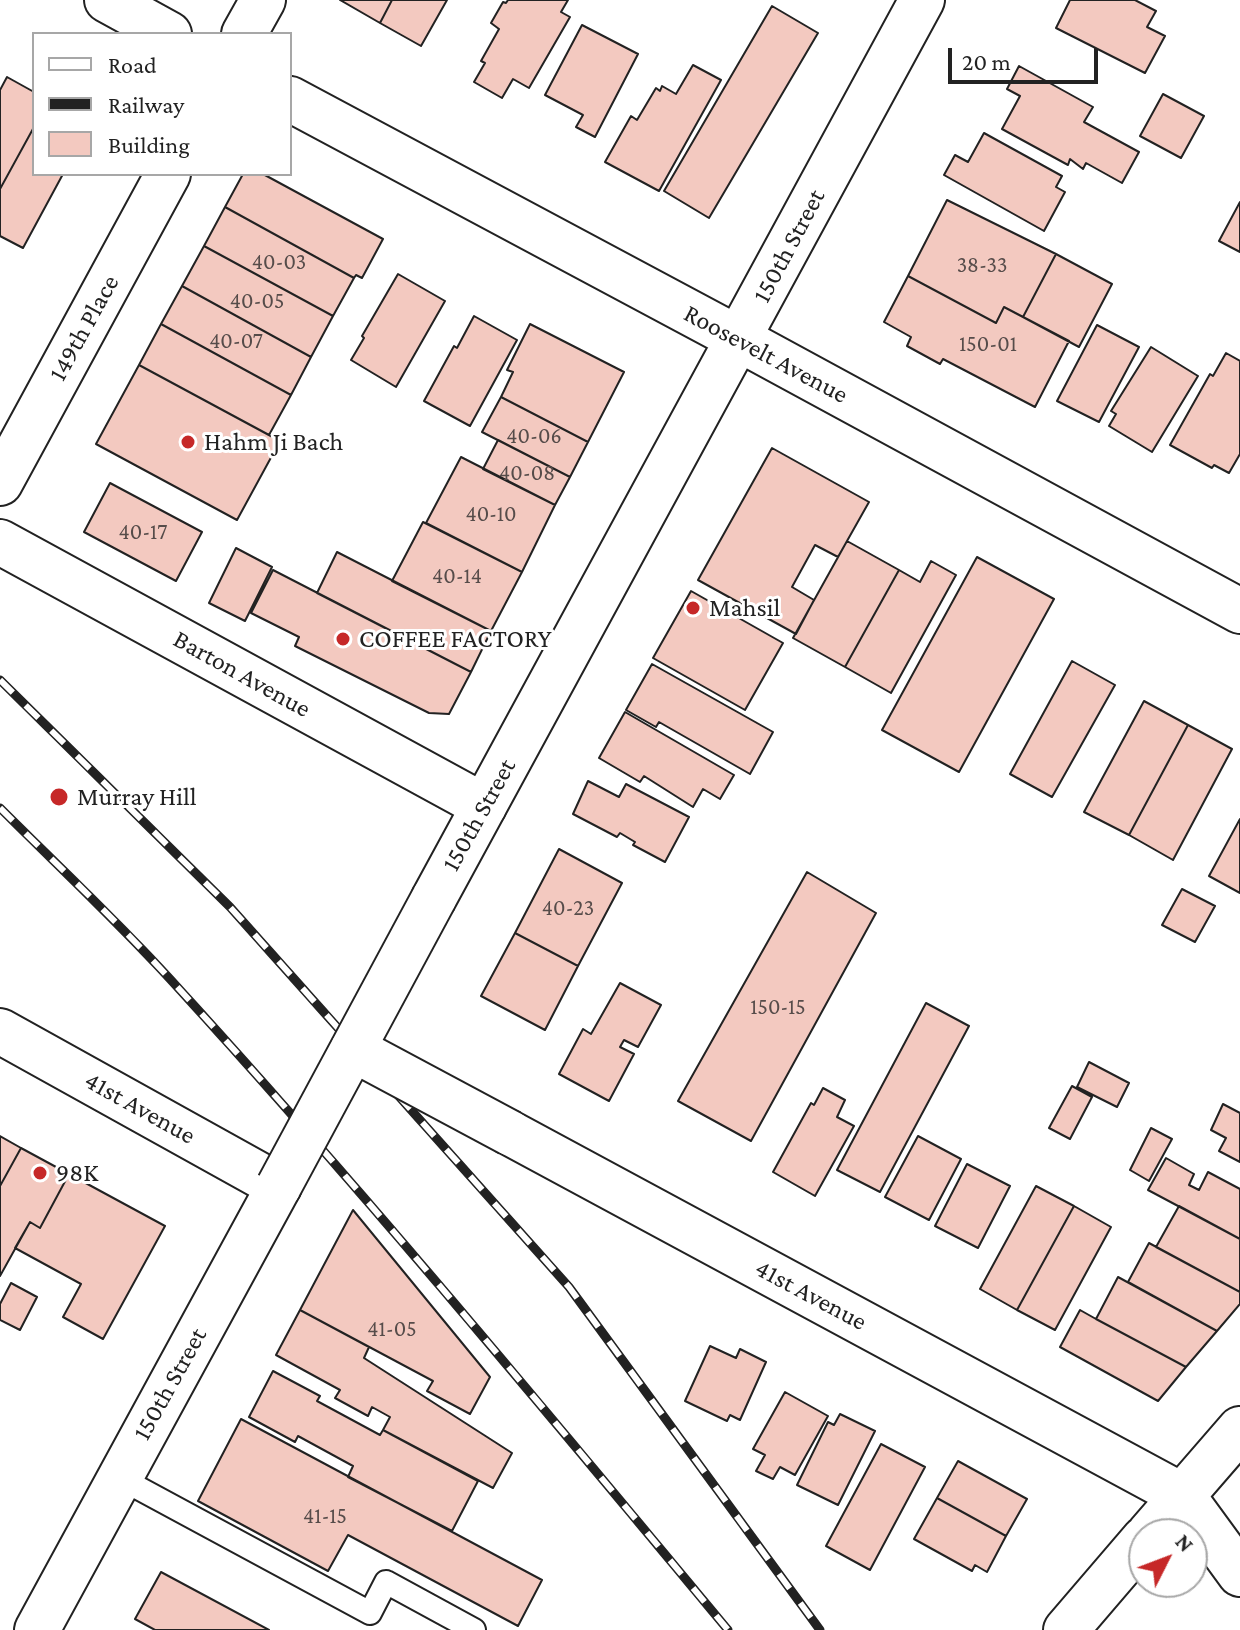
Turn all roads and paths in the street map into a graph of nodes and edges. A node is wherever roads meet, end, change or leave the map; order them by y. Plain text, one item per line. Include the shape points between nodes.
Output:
1 (107, 0) edge
2 (263, 0) edge
3 (922, 0) edge
4 (165, 32) edge
5 (245, 32) edge
6 (292, 100) edge
7 (167, 176) edge
8 (739, 339) junction
9 (0, 483) edge
10 (0, 542) edge
11 (1240, 611) edge
12 (484, 806) junction
13 (0, 1031) edge
14 (353, 1049) junction
15 (279, 1186) junction
16 (1240, 1429) edge
17 (118, 1477) junction
18 (1183, 1496) junction
19 (1163, 1518) edge
20 (1128, 1558) edge
21 (1240, 1574) edge
22 (37, 1630) edge
23 (474, 1630) edge
24 (1066, 1630) edge

1 - 4 street
2 - 5 street
3 - 8 street, 150th Street
6 - 8 street, Roosevelt Avenue
7 - 9 street, 149th Place
8 - 11 street, Roosevelt Avenue
8 - 12 street, 150th Street
10 - 12 street, Barton Avenue
12 - 14 street, 150th Street, bridge
13 - 15 street, 41st Avenue
14 - 15 street, 150th Street, bridge
14 - 18 street, 41st Avenue, bridge
15 - 17 street, 150th Street
16 - 18 street
17 - 22 street, 150th Street
17 - 23 lane via 370,1613 386,1582
18 - 19 street
18 - 21 street, 41st Avenue
20 - 24 street

